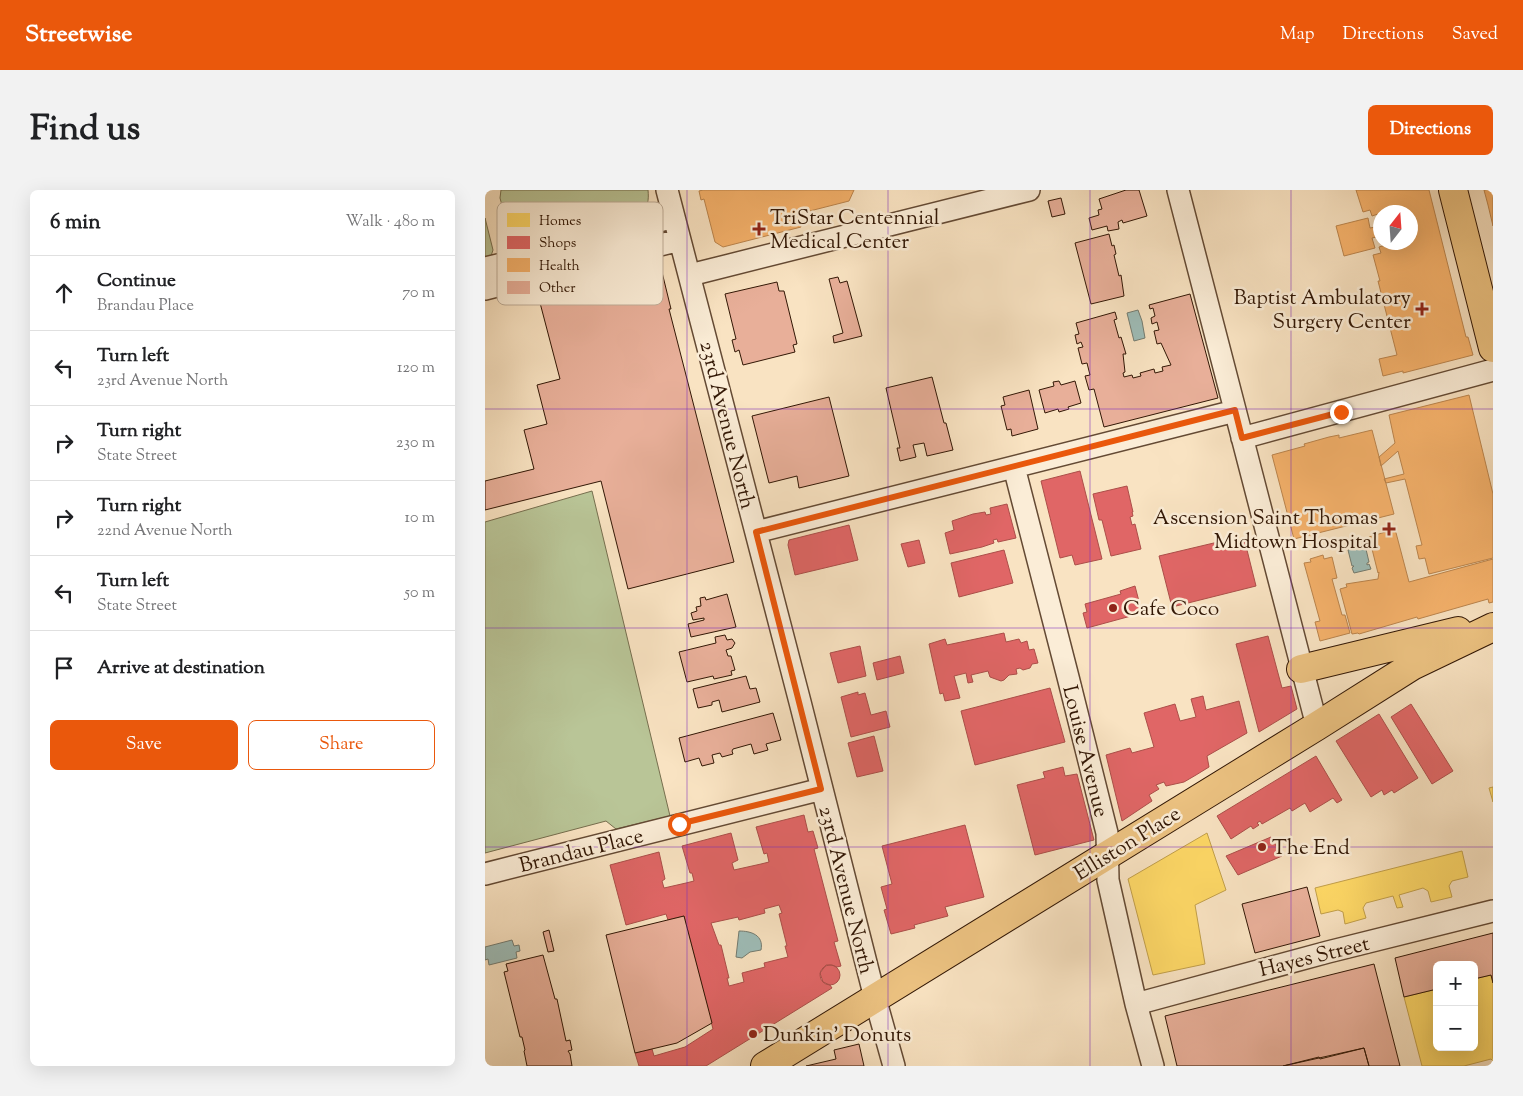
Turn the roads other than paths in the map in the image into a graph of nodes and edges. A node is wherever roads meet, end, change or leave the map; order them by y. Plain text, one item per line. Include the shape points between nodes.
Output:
1 (667, 190) edge
2 (1029, 190) edge
3 (1178, 190) edge
4 (1453, 190) edge
5 (674, 218) junction
6 (663, 221) edge
7 (680, 240) junction
8 (663, 244) edge
9 (690, 275) junction
10 (1493, 348) edge
11 (1493, 370) edge
12 (1235, 410) junction
13 (1242, 438) junction
14 (1014, 467) junction
15 (756, 532) junction
16 (1493, 622) edge
17 (1493, 627) edge
18 (1301, 669) junction
19 (1317, 726) junction
20 (821, 789) junction
21 (1107, 854) junction
22 (485, 874) edge
23 (1493, 912) edge
24 (875, 998) junction
25 (1136, 1004) junction
26 (765, 1066) edge
27 (893, 1066) edge
28 (1153, 1066) edge

1 - 5 street, 23rd Avenue North
2 - 9 street
3 - 12 street
4 - 10 main road
5 - 6 street
5 - 7 street, 23rd Avenue North
7 - 8 street
7 - 9 street, 23rd Avenue North
9 - 15 street, 23rd Avenue North
11 - 13 street
12 - 13 street
12 - 14 street
13 - 18 street
14 - 15 street
14 - 21 street, Louise Avenue via 1107,833
15 - 20 street, 23rd Avenue North
16 - 18 main road
17 - 19 main road, Elliston Place via 1412,666
18 - 19 street
19 - 21 main road, Elliston Place
20 - 22 street, Brandau Place
20 - 24 street, 23rd Avenue North
21 - 24 main road, Elliston Place
21 - 25 street, Louise Avenue via 1108,880
23 - 25 street, Hayes Street
24 - 26 main road, Elliston Place
24 - 27 street, 23rd Avenue North
25 - 28 street, Louise Avenue

